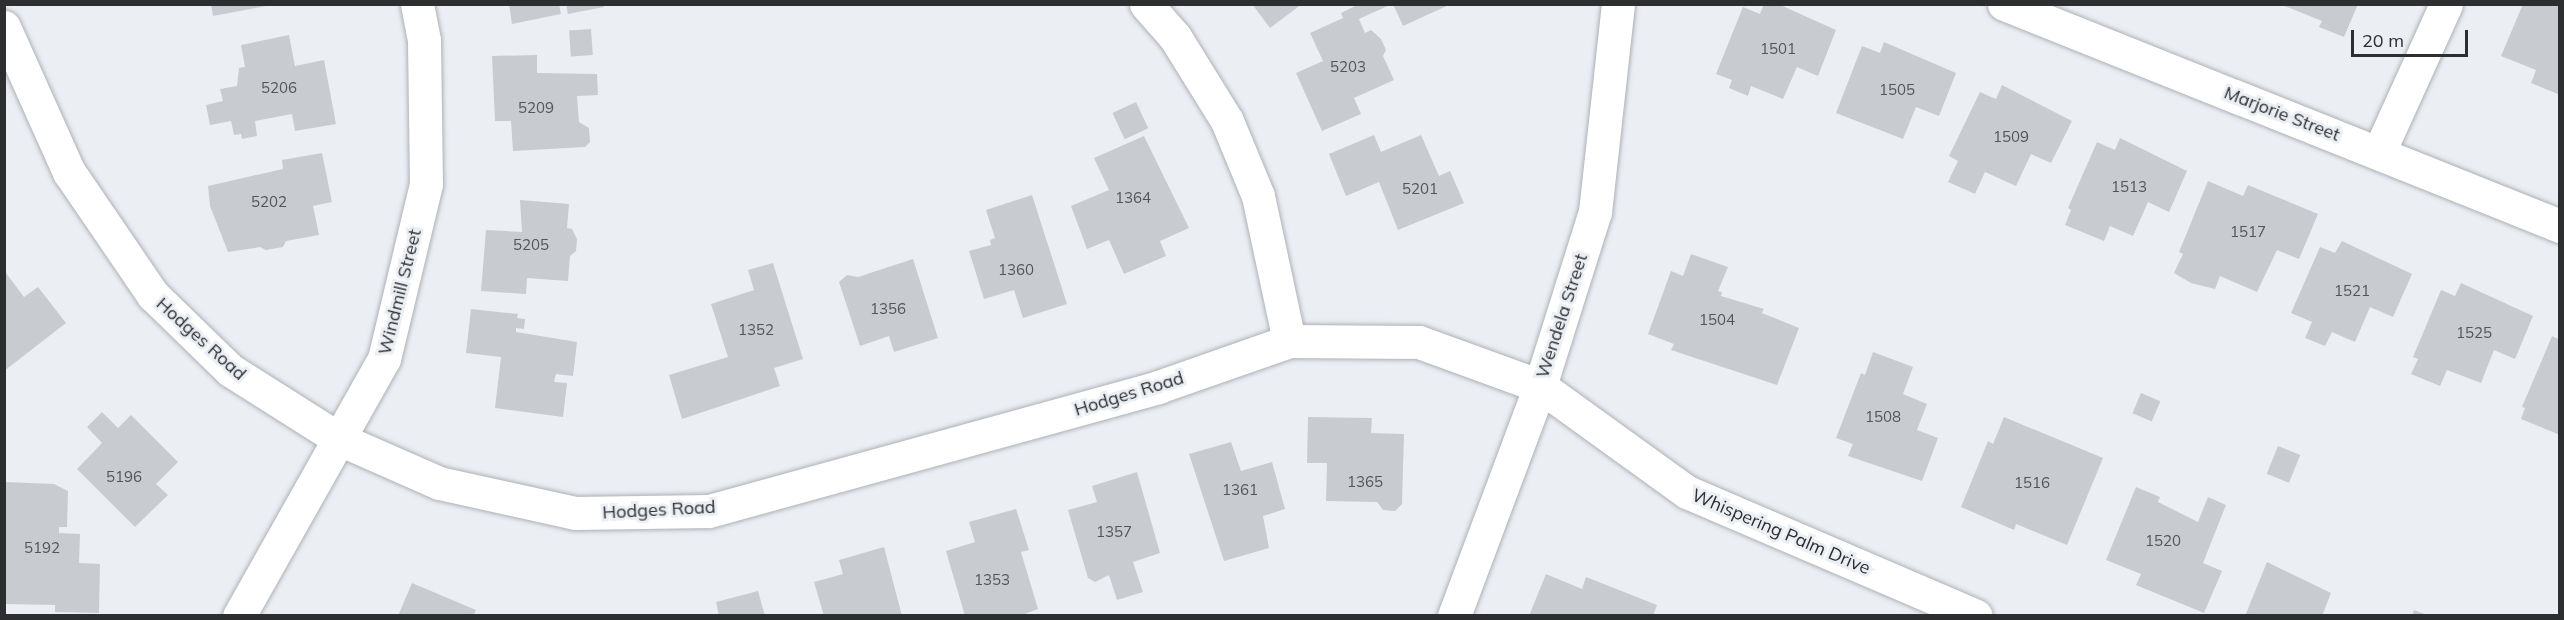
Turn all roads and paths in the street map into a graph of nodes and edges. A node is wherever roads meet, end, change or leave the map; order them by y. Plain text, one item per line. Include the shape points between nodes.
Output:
1 (417, 4) edge
2 (1146, 4) edge
3 (1618, 4) edge
4 (2004, 4) edge
5 (2446, 4) edge
6 (4, 27) edge
7 (2379, 152) junction
8 (2559, 226) edge
9 (1289, 341) junction
10 (1540, 386) junction
11 (339, 440) junction
12 (239, 615) edge
13 (1454, 615) edge
14 (1976, 615) edge

1 - 11 street, Windmill Street via 424,40 426,184 384,359
2 - 9 street via 1175,37 1227,121 1258,196
3 - 10 street, Wendela Street via 1594,212
4 - 7 street, Marjorie Street
5 - 7 street
6 - 11 street, Hodges Road via 69,172 153,296 230,370
7 - 8 street, Marjorie Street
9 - 10 street, Hodges Road via 1419,342
9 - 11 street, Hodges Road via 1158,387 709,511 575,513 439,483
10 - 13 street, Wendela Street
10 - 14 street, Whispering Palm Drive via 1687,492
11 - 12 street, Windmill Street

